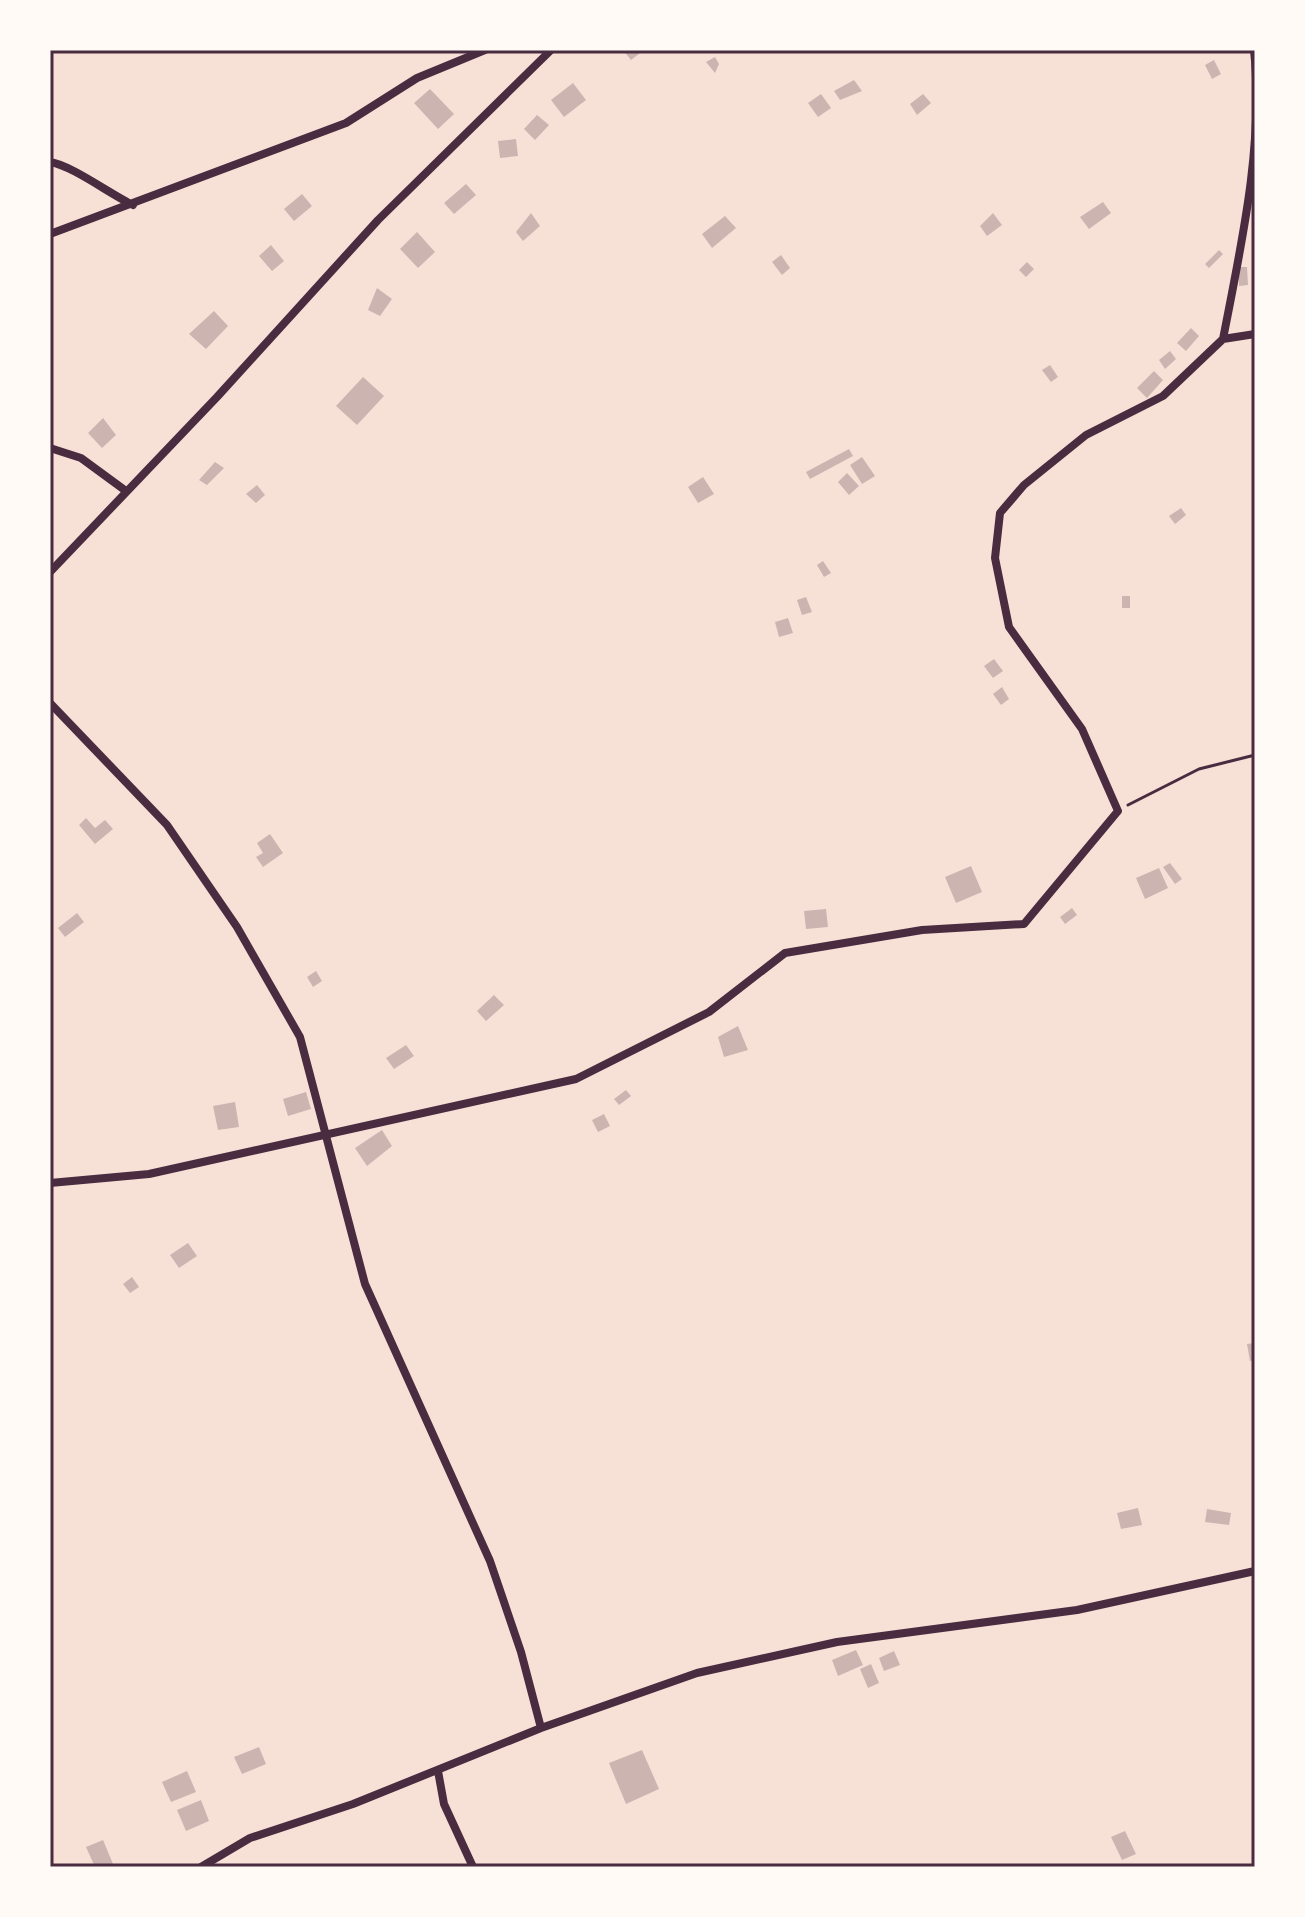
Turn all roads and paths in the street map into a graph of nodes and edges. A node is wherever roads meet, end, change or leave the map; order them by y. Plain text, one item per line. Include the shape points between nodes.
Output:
1 (485, 50) edge
2 (551, 50) edge
3 (1254, 50) edge
4 (50, 162) edge
5 (133, 205) junction
6 (50, 234) edge
7 (1255, 334) edge
8 (1223, 339) junction
9 (50, 448) edge
10 (126, 491) junction
11 (50, 572) edge
12 (50, 703) edge
13 (1255, 755) edge
14 (1118, 811) junction
15 (324, 1133) junction
16 (50, 1183) edge
17 (1255, 1571) edge
18 (541, 1728) junction
19 (438, 1771) junction
20 (201, 1867) edge
21 (473, 1867) edge

1 - 5 street via 417,78 346,123
2 - 10 street via 378,220
3 - 8 street via 1246,202
4 - 5 street
5 - 6 street
7 - 8 street
8 - 14 street via 1163,396 1086,435 1024,485 1000,513 995,558 1009,627 1082,729
9 - 10 street via 81,458
10 - 11 street
12 - 15 street via 167,825 237,927 300,1037
13 - 14 path via 1199,769
14 - 15 street via 1024,924 922,930 785,953 709,1012 576,1079
15 - 16 street via 149,1174
15 - 18 street via 365,1284 490,1561
17 - 18 street via 1077,1610 821,1645 697,1673
18 - 19 street
19 - 20 street via 250,1838
19 - 21 street via 444,1804

